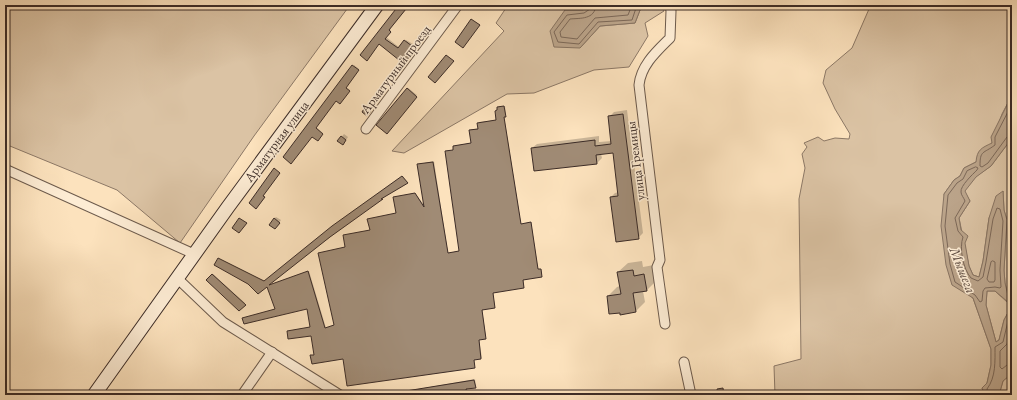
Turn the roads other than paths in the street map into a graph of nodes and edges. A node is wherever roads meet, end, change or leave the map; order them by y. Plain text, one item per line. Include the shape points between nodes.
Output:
1 (377, 5) edge
2 (458, 5) edge
3 (670, 5) edge
4 (366, 129) dead end
5 (5, 169) edge
6 (194, 254) junction
7 (177, 278) junction
8 (665, 324) dead end
9 (272, 352) junction
10 (684, 362) dead end
11 (94, 395) edge
12 (242, 395) edge
13 (340, 395) edge
14 (691, 395) edge

1 - 6 street, Арматурная улица
2 - 4 street, Арматурный проезд
3 - 8 street, улица Гремицы via 670,38 646,65 639,85
5 - 6 street
6 - 7 street, Арматурная улица
7 - 9 street via 222,322
7 - 11 street, Арматурная улица
9 - 12 street
9 - 13 street
10 - 14 street

